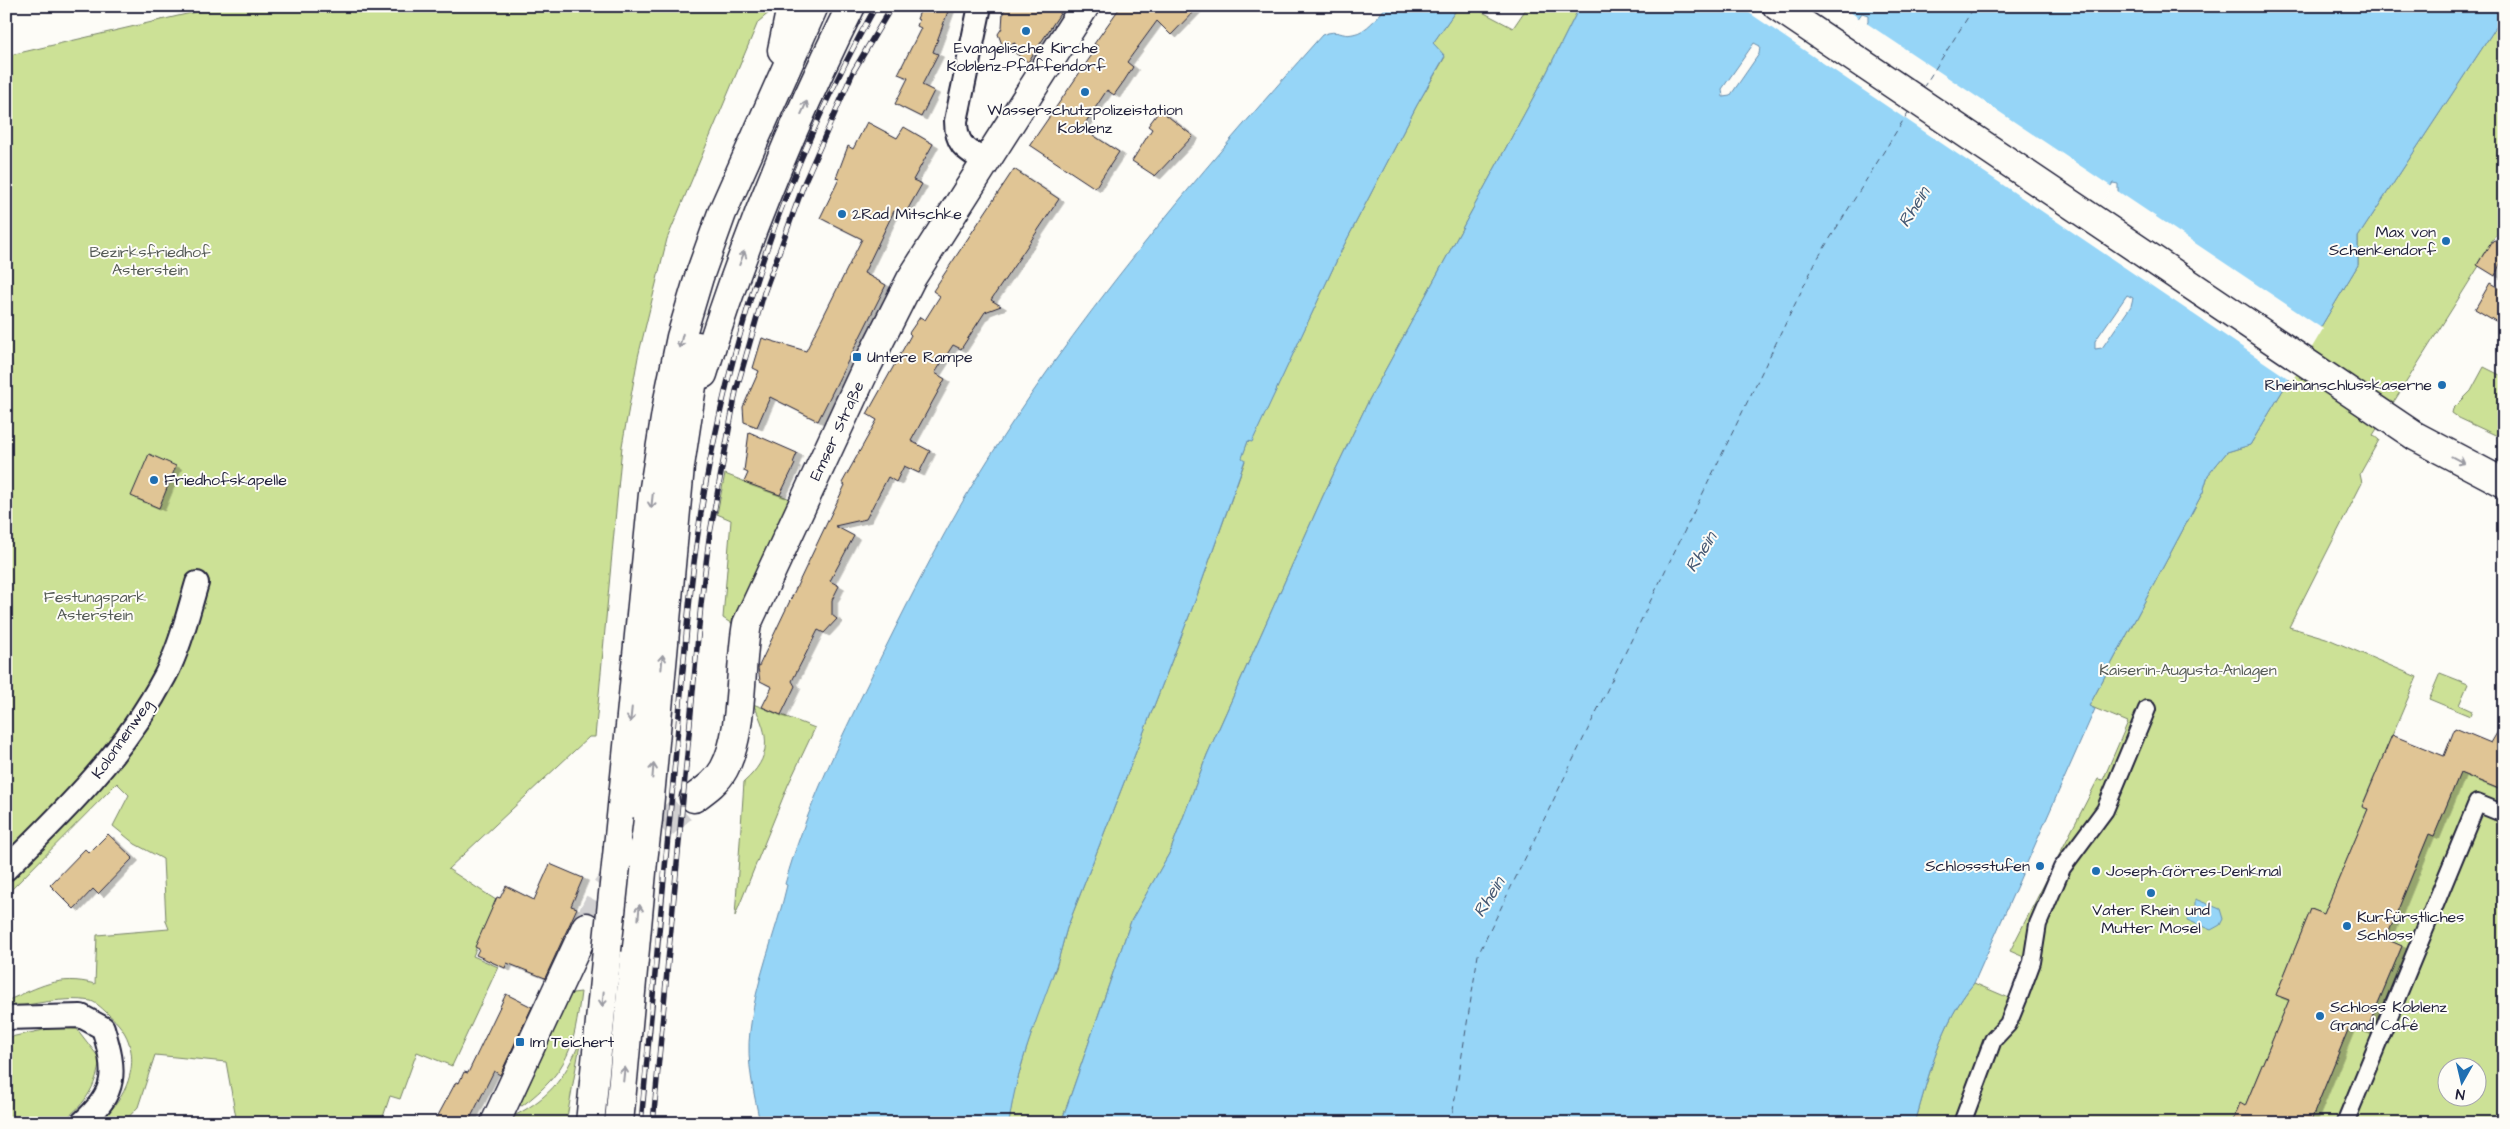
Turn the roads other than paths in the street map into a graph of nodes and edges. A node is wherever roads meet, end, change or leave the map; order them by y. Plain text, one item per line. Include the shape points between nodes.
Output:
1 (832, 6) edge
2 (851, 6) edge
3 (980, 6) edge
4 (1085, 6) edge
5 (1777, 6) edge
6 (1806, 6) edge
7 (803, 7) edge
8 (985, 161) junction
9 (2420, 429) junction
10 (684, 437) junction
11 (2504, 463) edge
12 (2504, 483) edge
13 (197, 583) dead end
14 (2147, 709) dead end
15 (694, 798) tunnel mouth
16 (2504, 814) edge
17 (6, 870) edge
18 (586, 927) tunnel mouth
19 (6, 1018) edge
20 (588, 1118) edge
21 (82, 1123) edge
22 (495, 1123) edge
23 (619, 1123) edge
24 (1962, 1123) edge
25 (2345, 1123) edge

1 - 10 main road via 788,99 727,246 698,346
10 -> 2 main road via 726,302 756,222 804,106
3 - 8 street via 956,121 956,135 961,144
4 - 8 main road, Emser Straße
5 - 9 main road
6 - 9 main road
7 -> 20 main road, bridge via 783,48 764,116 722,212 699,277 669,393 653,494
8 - 15 main road, Emser Straße via 911,279 866,366 775,560 747,624 732,752 718,778
9 - 11 main road
9 -> 12 main road
23 -> 10 main road, bridge
13 - 17 street, Kolonnenweg via 166,676 118,751 85,790
14 - 24 street via 2105,810 2062,868 2038,924 2032,962 2023,988 2008,1024 1993,1040
16 - 25 street via 2477,803
18 - 22 main road
19 - 21 street via 81,1016 103,1028 110,1052 111,1088

